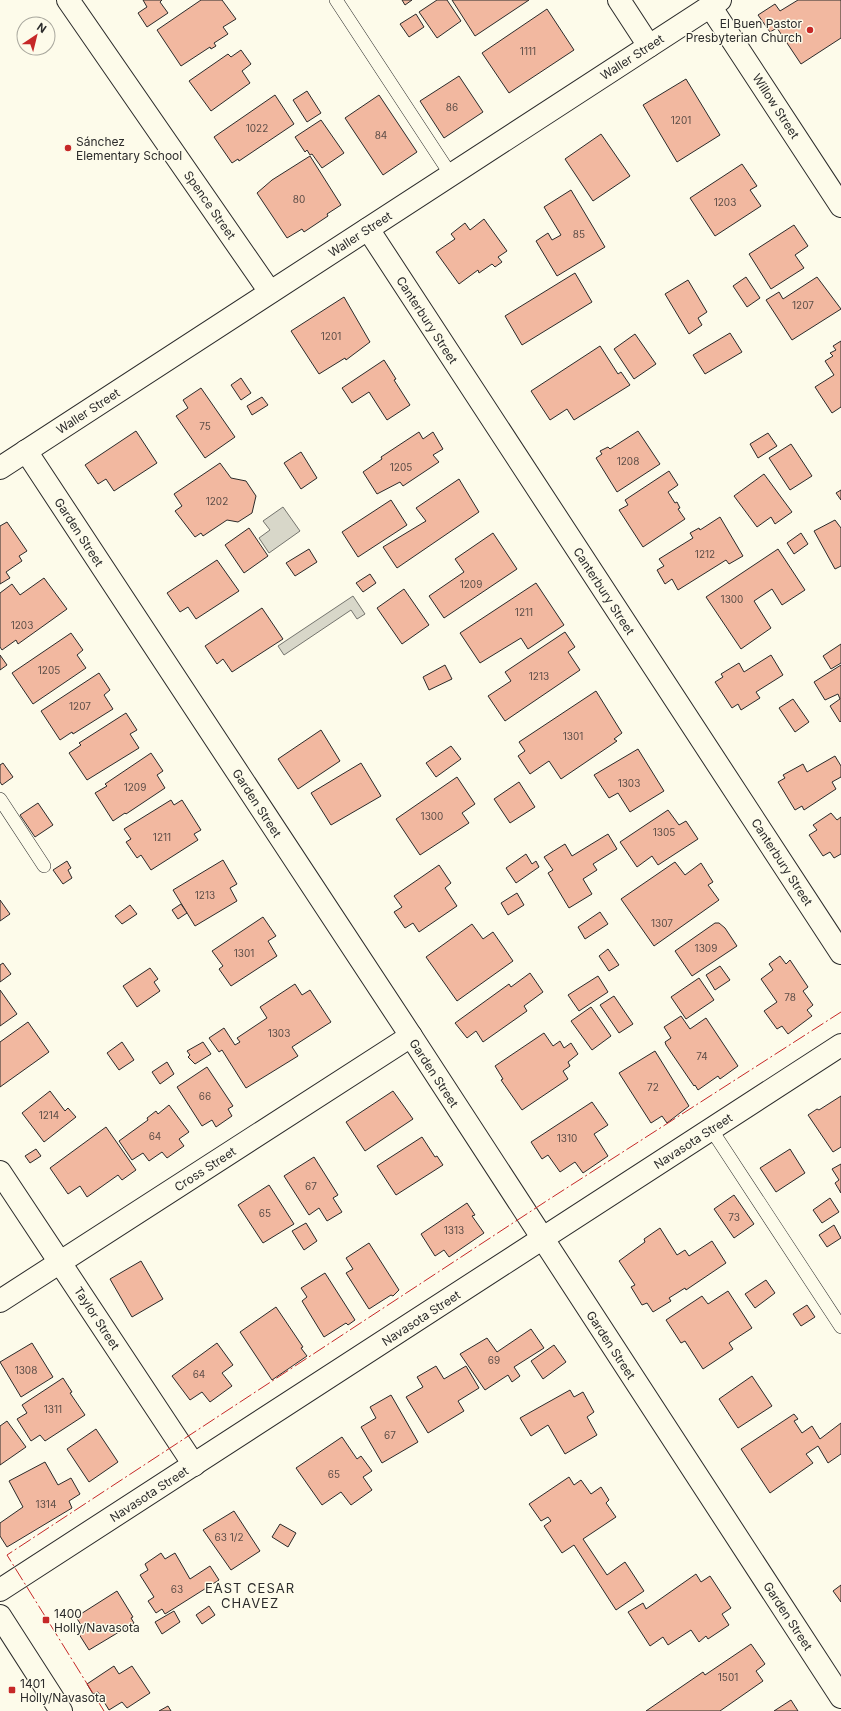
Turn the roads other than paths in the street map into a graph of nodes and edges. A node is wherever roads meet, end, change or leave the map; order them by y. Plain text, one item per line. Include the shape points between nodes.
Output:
1 (68, 0) edge
2 (336, 0) edge
3 (619, 0) edge
4 (715, 3) edge
5 (649, 46) junction
6 (450, 175) junction
7 (841, 206) edge
8 (368, 229) junction
9 (270, 292) junction
10 (26, 452) junction
11 (0, 468) edge
12 (0, 799) edge
13 (44, 866) dead end
14 (841, 953) edge
15 (410, 1036) junction
16 (841, 1045) edge
17 (711, 1129) junction
18 (0, 1172) edge
19 (542, 1239) junction
20 (60, 1262) junction
21 (0, 1301) edge
22 (841, 1327) edge
23 (194, 1466) junction
24 (0, 1590) edge
25 (0, 1616) edge
26 (841, 1697) edge
27 (61, 1711) edge

1 - 9 street, Spence Street
2 - 6 lane
3 - 5 street
4 - 5 street, Waller Street
4 - 7 street, Willow Street
5 - 6 street, Waller Street
6 - 8 street, Waller Street
8 - 9 street, Waller Street
8 - 14 street, Canterbury Street
9 - 10 street, Waller Street
10 - 11 street, Waller Street
10 - 15 street, Garden Street
12 - 13 lane
15 - 19 street, Garden Street
15 - 20 street, Cross Street
16 - 17 street, Navasota Street
17 - 19 street, Navasota Street
17 - 22 lane
18 - 20 street, Taylor Street
19 - 23 street, Navasota Street
19 - 26 street, Garden Street
20 - 21 street, Cross Street
20 - 23 street, Taylor Street
23 - 24 street, Navasota Street
25 - 27 street

